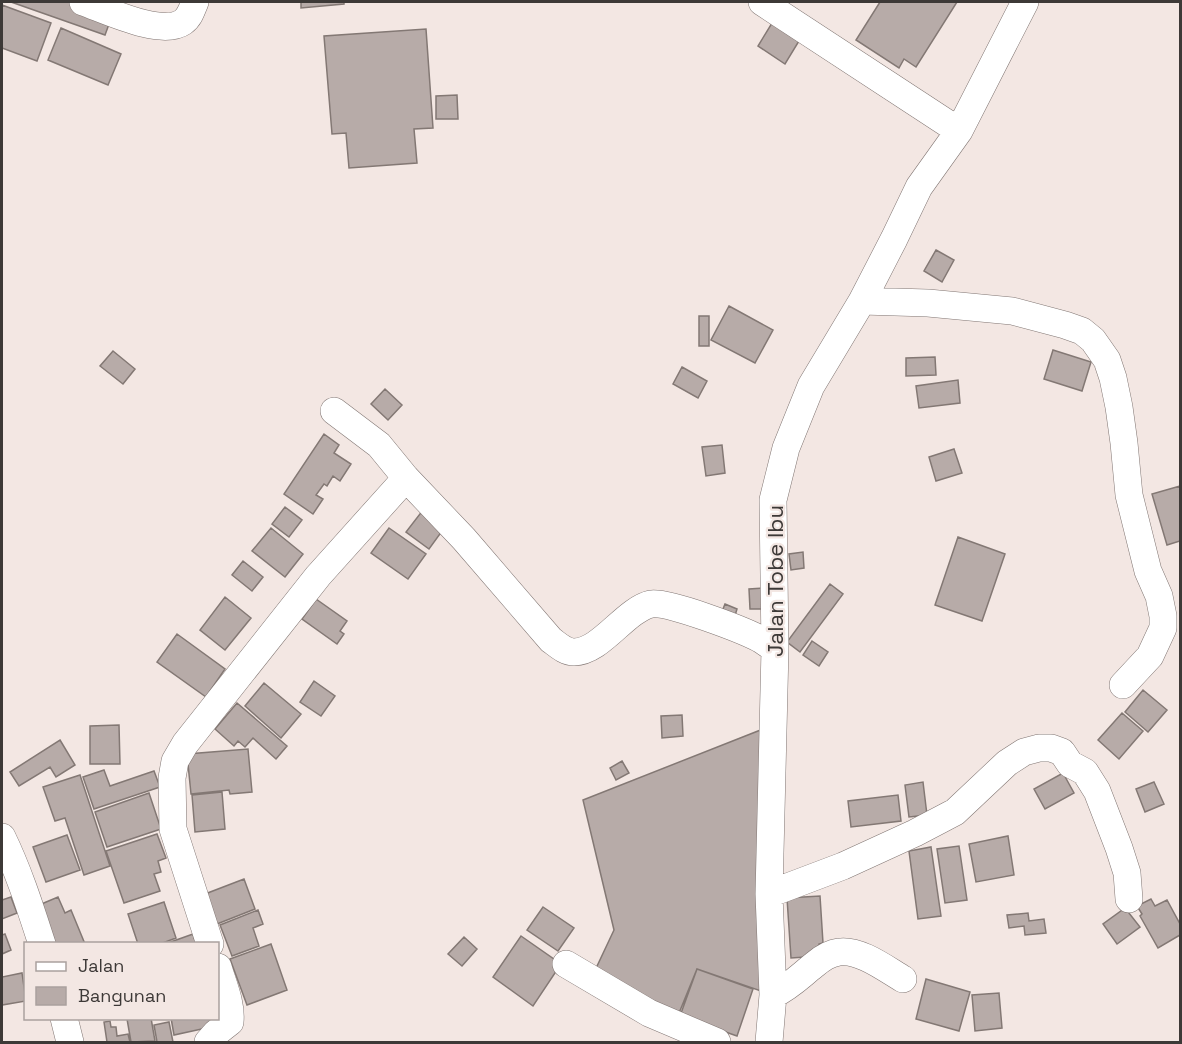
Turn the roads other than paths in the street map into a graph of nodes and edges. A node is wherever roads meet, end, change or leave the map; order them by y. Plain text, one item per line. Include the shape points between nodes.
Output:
1 (83, 2) edge
2 (195, 2) edge
3 (762, 2) edge
4 (1025, 2) edge
5 (959, 130) junction
6 (862, 301) junction
7 (334, 411) dead end
8 (406, 478) junction
9 (775, 649) junction
10 (1123, 685) dead end
11 (2, 837) edge
12 (769, 894) junction
13 (1129, 899) dead end
14 (41, 942) edge
15 (209, 942) edge
16 (566, 964) dead end
17 (219, 971) edge
18 (903, 980) dead end
19 (773, 995) junction
20 (64, 1020) edge
21 (70, 1042) edge
22 (208, 1042) edge
23 (717, 1042) edge
24 (769, 1042) edge

1 - 2 street via 140,23 168,26 184,21
3 - 5 street
4 - 5 street, Jalan Tobe Ibu
5 - 6 street, Jalan Tobe Ibu via 919,187
6 - 9 street, Jalan Tobe Ibu via 811,386 786,448 773,500
6 - 10 street via 1012,311 1082,331 1098,346 1113,378 1129,495 1148,572 1159,596 1163,628 1150,656
7 - 8 street via 379,445
8 - 9 street via 562,649 586,650 639,609 653,604 699,614 759,638
8 - 15 street via 318,576 175,761 173,829
9 - 12 street, Jalan Tobe Ibu
11 - 14 street
12 - 13 street via 915,833 955,812 1006,763 1024,752 1051,748 1085,772 1097,790 1127,873
12 - 19 street, Jalan Tobe Ibu
16 - 23 street via 649,1013
17 - 22 street via 230,1023
18 - 19 street via 858,954 838,952 828,955
19 - 24 street, Jalan Tobe Ibu
20 - 21 street

